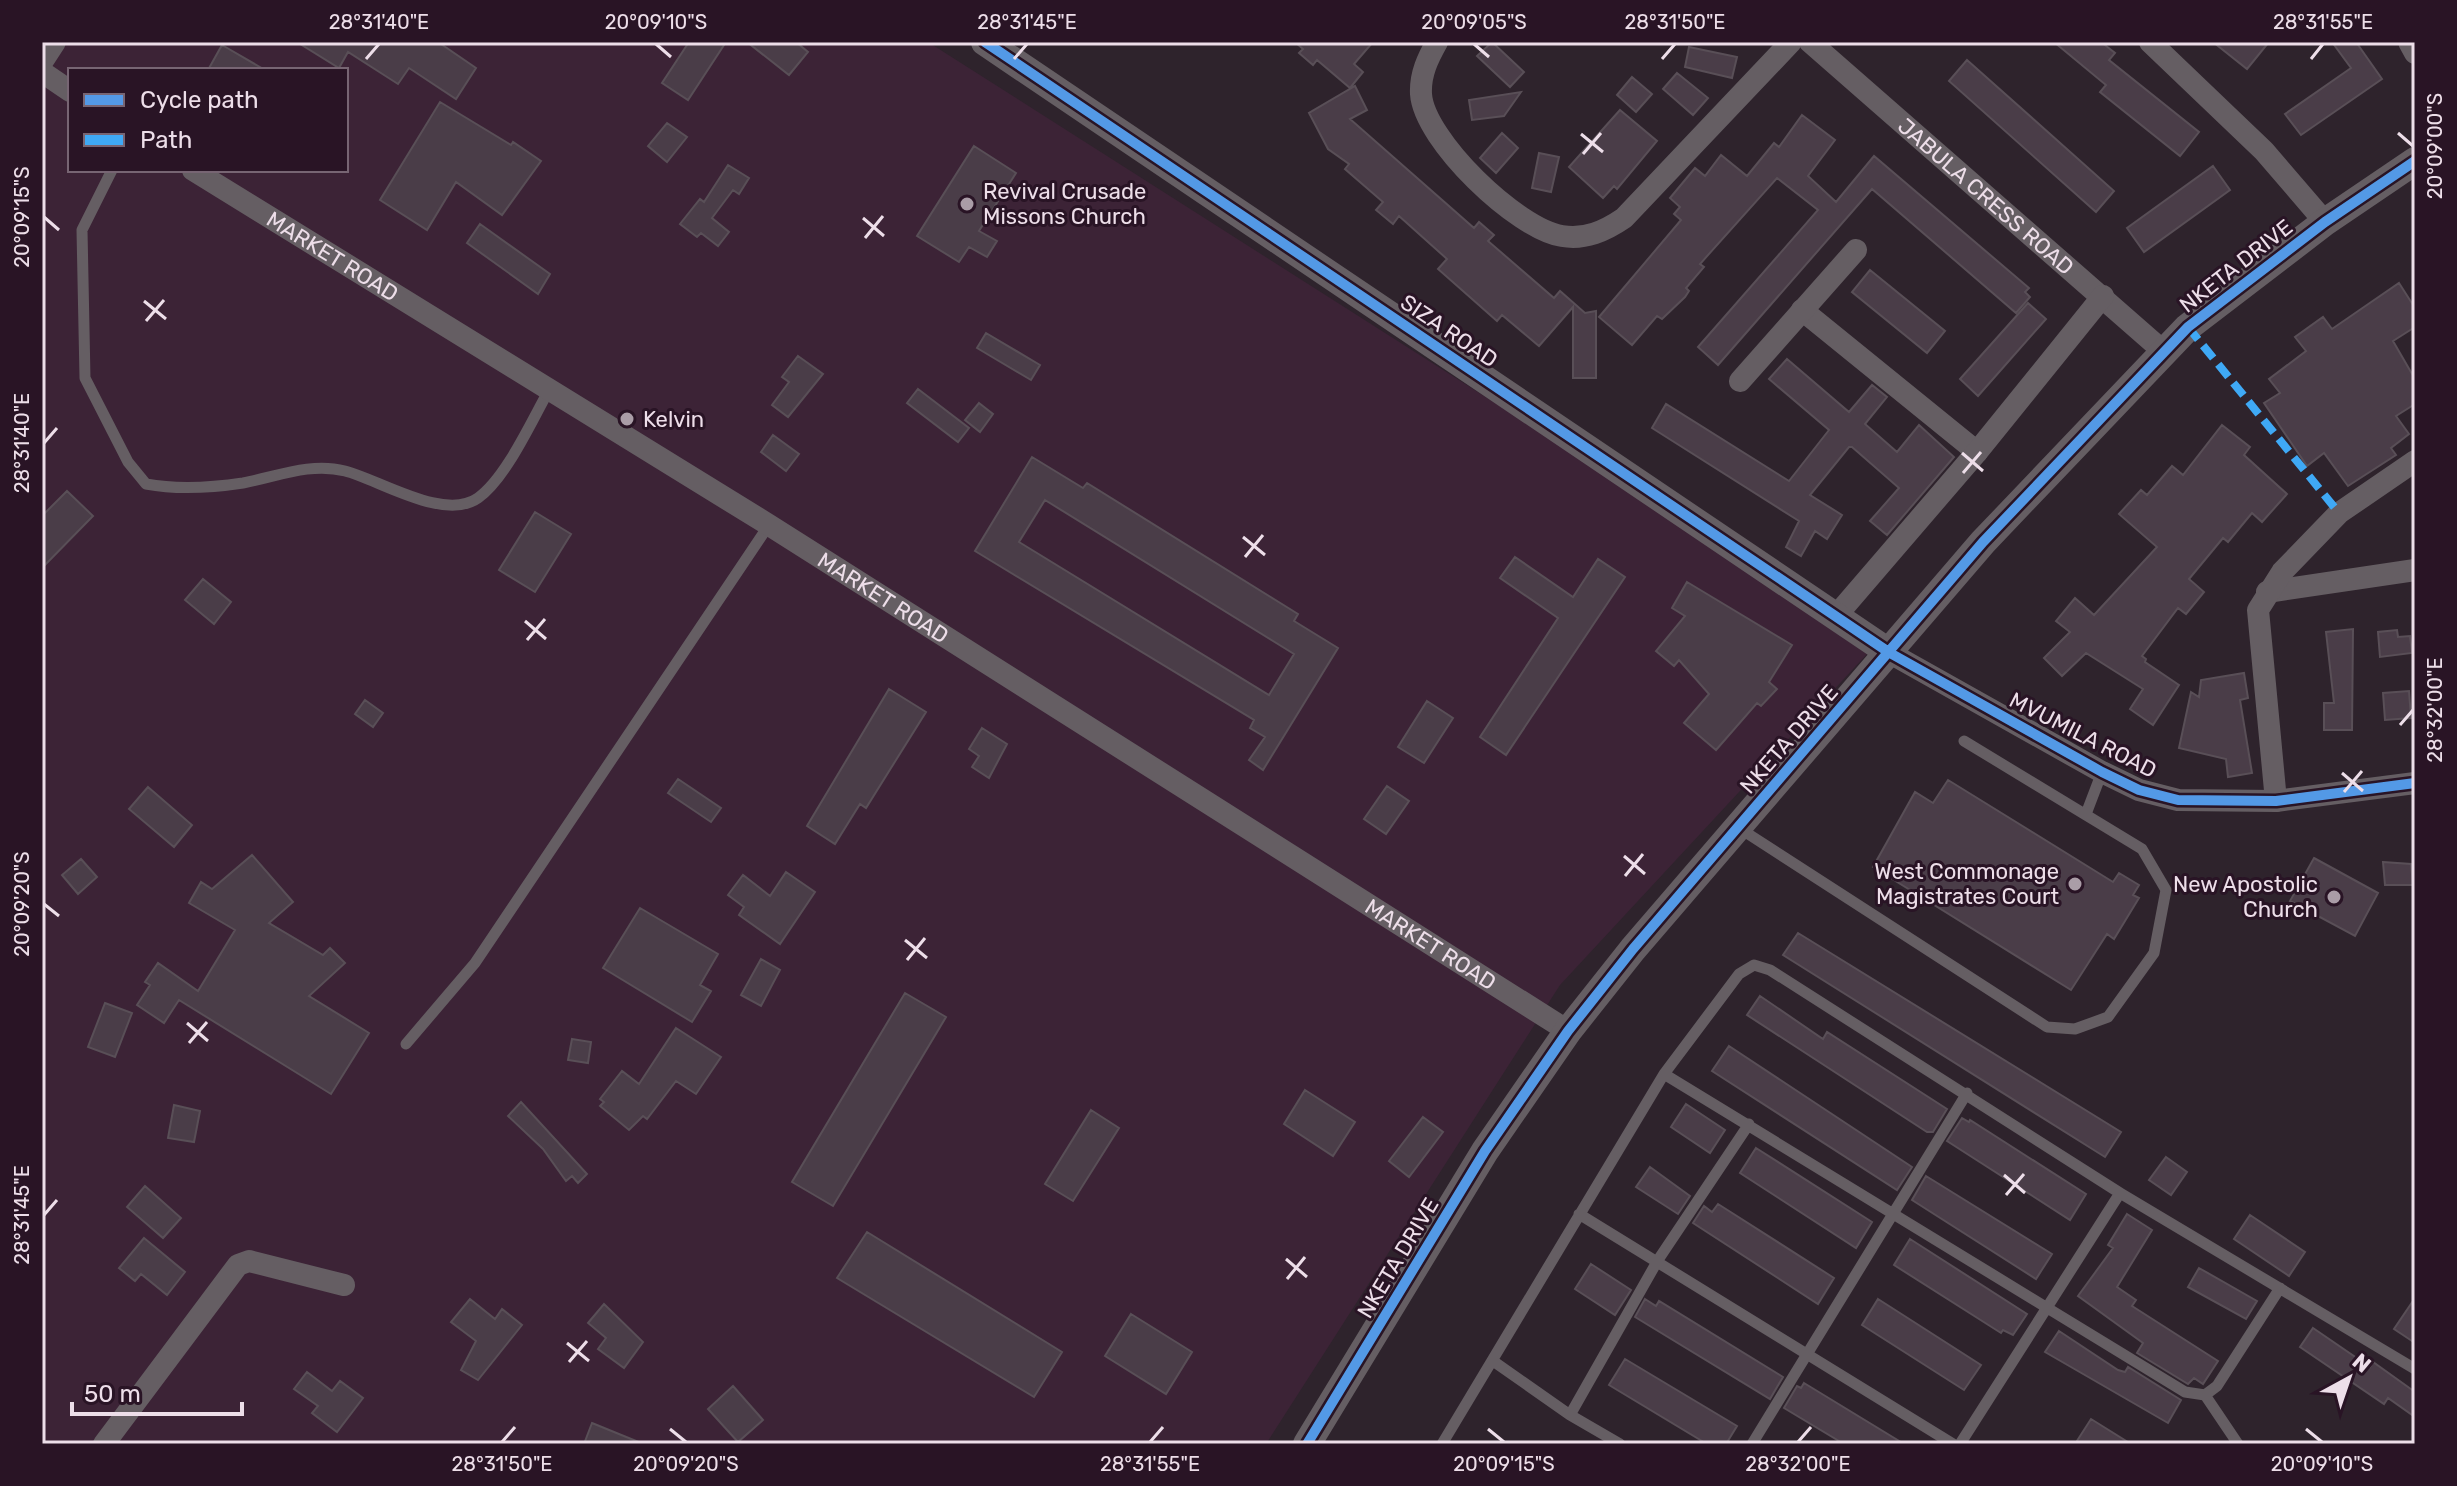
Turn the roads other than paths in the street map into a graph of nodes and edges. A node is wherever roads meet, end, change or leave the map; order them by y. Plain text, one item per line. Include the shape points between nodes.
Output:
1 (55, 42) edge
2 (985, 42) edge
3 (1437, 42) edge
4 (1791, 42) edge
5 (1810, 42) edge
6 (2150, 42) edge
7 (2409, 42) edge
8 (2415, 53) edge
9 (42, 62) edge
10 (42, 72) edge
11 (68, 90) edge
12 (2415, 161) edge
13 (111, 172) edge
14 (196, 172) edge
15 (2325, 222) junction
16 (1856, 250) dead end
17 (2103, 296) junction
18 (1802, 310) junction
19 (2163, 351) junction
20 (1740, 381) dead end
21 (548, 392) junction
22 (1977, 452) junction
23 (2415, 461) edge
24 (769, 525) junction
25 (2415, 570) edge
26 (2267, 592) junction
27 (1836, 616) junction
28 (1890, 653) junction
29 (1964, 741) dead end
30 (2102, 772) junction
31 (2415, 783) edge
32 (2276, 801) junction
33 (2086, 814) junction
34 (1739, 827) junction
35 (1568, 1031) junction
36 (406, 1044) dead end
37 (1664, 1074) junction
38 (1967, 1093) junction
39 (1749, 1124) junction
40 (2120, 1193) junction
41 (1894, 1213) junction
42 (1579, 1214) junction
43 (1658, 1260) junction
44 (344, 1285) dead end
45 (2280, 1288) junction
46 (2048, 1306) junction
47 (1805, 1353) junction
48 (1493, 1361) junction
49 (2415, 1369) edge
50 (2205, 1395) junction
51 (1570, 1415) junction
52 (104, 1444) edge
53 (1307, 1444) edge
54 (1442, 1444) edge
55 (1620, 1444) edge
56 (1752, 1444) edge
57 (1953, 1444) edge
58 (1960, 1444) edge
59 (2238, 1444) edge

1 - 9 street
2 - 27 street, SIZA ROAD
3 - 4 street via 1423,70 1421,96 1446,148 1465,172 1537,227 1572,236 1604,232 1624,218
5 - 17 street, JABULA CRESS ROAD
6 - 15 street via 2264,151
7 - 8 street
10 - 11 street
12 - 15 street, NKETA DRIVE
13 - 21 lane via 82,230 85,378 128,462 146,484 174,490 241,483 313,467 345,471 399,494 452,505 477,500 499,474
14 - 21 street, MARKET ROAD
15 - 19 street, NKETA DRIVE
16 - 18 street
17 - 19 street, JABULA CRESS ROAD
17 - 22 street
18 - 20 street
18 - 22 street
19 - 28 street, NKETA DRIVE via 1983,542
21 - 24 street, MARKET ROAD
22 - 27 street
23 - 26 street via 2339,513
24 - 35 street, MARKET ROAD
24 - 36 lane via 475,963
25 - 26 street
26 - 32 street via 2258,610 2258,627
27 - 28 street, SIZA ROAD
28 - 30 street, MVUMILA ROAD
28 - 34 street, NKETA DRIVE
29 - 33 lane
30 - 32 street, MVUMILA ROAD via 2139,790 2178,800
30 - 33 lane
31 - 32 street, MVUMILA ROAD
33 - 34 lane via 2142,849 2166,890 2154,953 2108,1017 2075,1029 2047,1027
34 - 35 street, NKETA DRIVE
35 - 53 street, NKETA DRIVE via 1485,1151
37 - 38 lane via 1739,974 1754,965
37 - 39 lane
37 - 42 lane
38 - 40 lane
38 - 41 lane
39 - 41 lane
39 - 43 lane
40 - 45 lane
40 - 46 lane
41 - 46 lane
41 - 47 lane
42 - 43 lane
42 - 48 lane
43 - 47 lane
43 - 51 lane
44 - 52 street via 249,1261 238,1265
45 - 49 lane
45 - 50 lane via 2217,1386
46 - 50 lane via 2185,1392
46 - 58 lane
47 - 56 lane
47 - 57 lane
48 - 51 lane
48 - 54 lane
50 - 59 lane
51 - 55 lane

